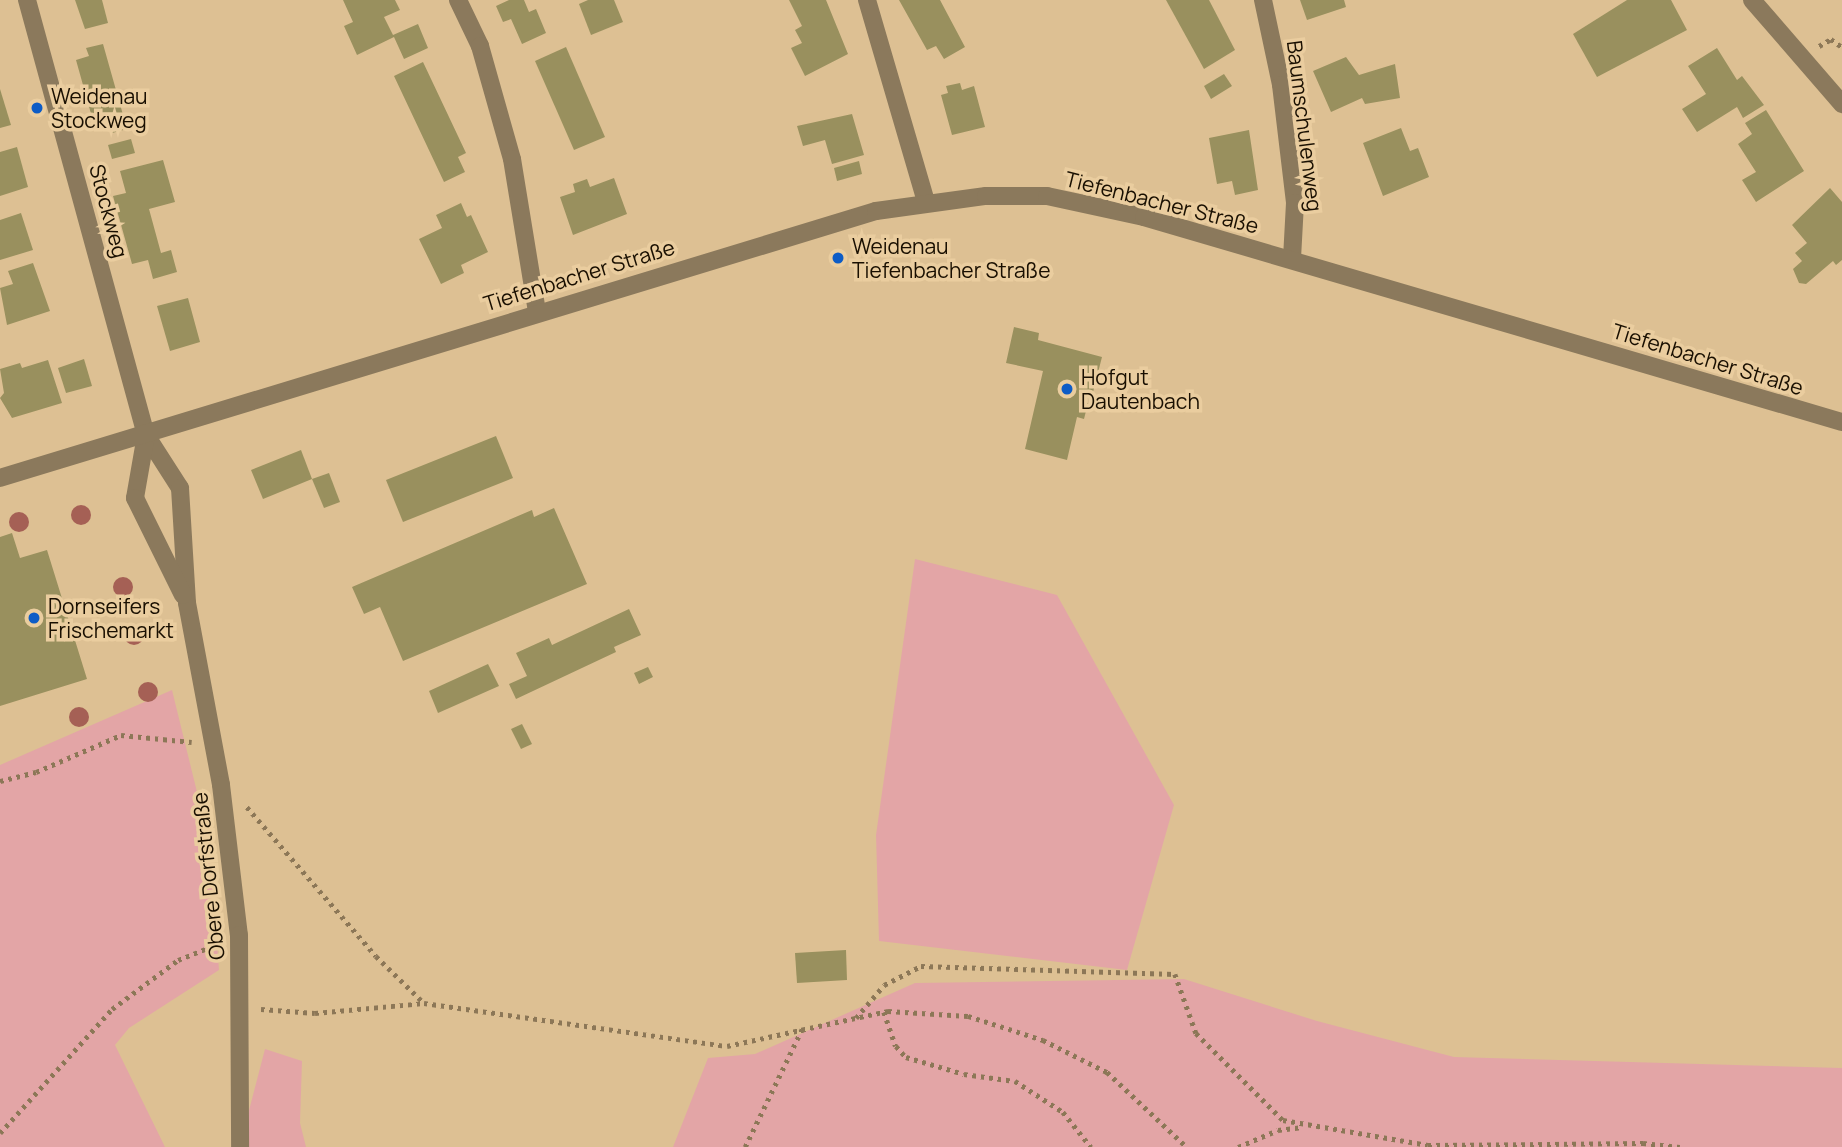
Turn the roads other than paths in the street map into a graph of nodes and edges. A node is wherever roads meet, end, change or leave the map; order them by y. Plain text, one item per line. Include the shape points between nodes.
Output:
1 (27, 0) edge
2 (458, 0) edge
3 (867, 0) edge
4 (1263, 0) edge
5 (1752, 0) edge
6 (1842, 104) edge
7 (926, 202) junction
8 (1292, 259) junction
9 (537, 311) junction
10 (1842, 422) edge
11 (146, 435) junction
12 (0, 478) edge
13 (187, 603) junction
14 (240, 1147) edge

1 - 11 street, Stockweg
2 - 9 street via 480,46 512,159
3 - 7 street
4 - 8 street, Baumschulenweg via 1281,85 1295,203
5 - 6 street
7 - 8 street, Tiefenbacher Straße via 1047,196 1144,217
7 - 9 street, Tiefenbacher Straße via 876,211
8 - 10 street, Tiefenbacher Straße
9 - 11 street, Tiefenbacher Straße
11 - 12 street, Tiefenbacher Straße
11 - 13 street, Obere Dorfstraße via 180,488
11 - 13 street, Obere Dorfstraße via 135,498
13 - 14 street, Obere Dorfstraße via 221,785 239,935

